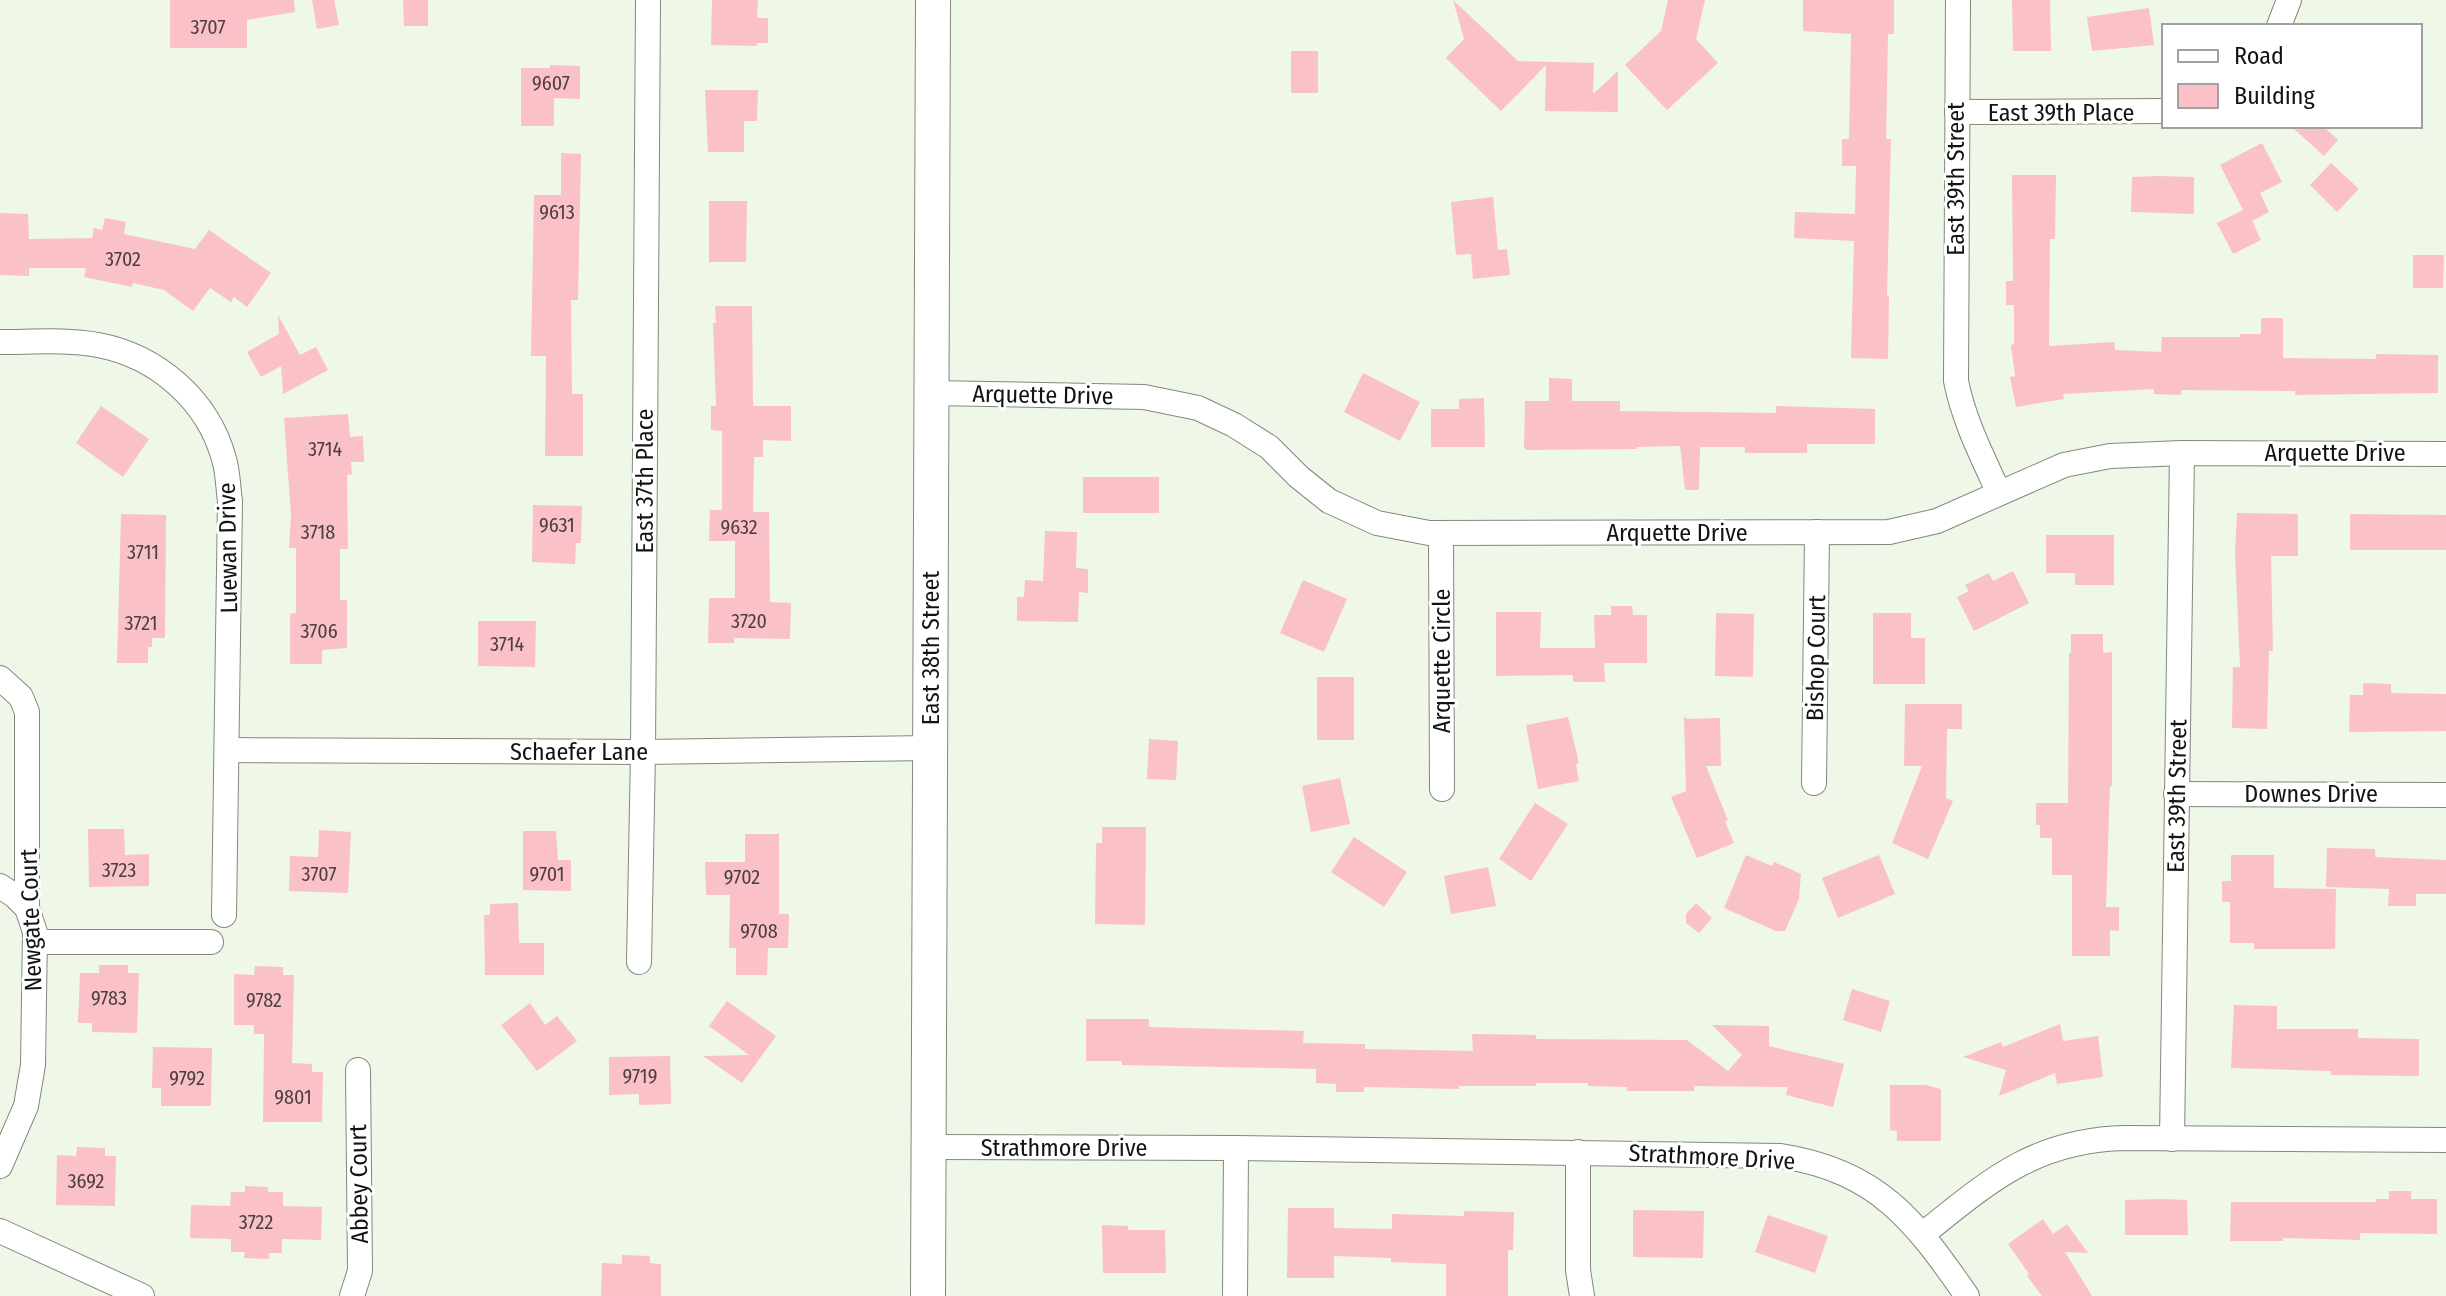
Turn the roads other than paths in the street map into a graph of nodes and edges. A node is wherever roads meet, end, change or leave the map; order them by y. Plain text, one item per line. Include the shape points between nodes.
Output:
1 (648, 0) edge
2 (933, 0) edge
3 (1958, 0) edge
4 (2289, 0) edge
5 (2280, 24) edge
6 (2162, 111) edge
7 (1957, 112) junction
8 (0, 342) edge
9 (932, 393) junction
10 (2182, 453) junction
11 (2446, 454) edge
12 (1999, 493) junction
13 (1817, 532) junction
14 (1441, 534) junction
15 (0, 678) edge
16 (931, 748) junction
17 (227, 750) junction
18 (643, 752) junction
19 (1814, 783) dead end
20 (1442, 789) dead end
21 (2176, 794) junction
22 (2446, 795) edge
23 (0, 886) edge
24 (27, 908) junction
25 (224, 915) dead end
26 (35, 942) junction
27 (211, 942) dead end
28 (639, 962) dead end
29 (358, 1070) dead end
30 (2172, 1139) junction
31 (2446, 1140) edge
32 (927, 1147) junction
33 (1236, 1148) junction
34 (1578, 1152) junction
35 (0, 1166) edge
36 (0, 1231) edge
37 (1923, 1234) junction
38 (142, 1296) edge
39 (352, 1296) edge
40 (928, 1296) edge
41 (1235, 1296) edge
42 (1582, 1296) edge
43 (1967, 1296) edge

1 - 18 street, East 37th Place
2 - 9 main road, East 38th Street
3 - 7 street, East 39th Street
4 - 5 street
6 - 7 street, East 39th Place
7 - 12 street, East 39th Street via 1956,381 1961,407
8 - 17 street, Luewan Drive via 85,343 136,356 168,376 204,414 221,450 230,501
9 - 14 street, Arquette Drive via 1144,397 1198,408 1269,447 1318,493 1353,514 1402,530
9 - 16 main road, East 38th Street
10 - 11 street, Arquette Drive
10 - 12 street, Arquette Drive via 2087,459
10 - 21 street, East 39th Street
12 - 13 street, Arquette Drive via 1918,527
13 - 14 street, Arquette Drive
13 - 19 street, Bishop Court
14 - 20 street, Arquette Circle
15 - 24 street, Newgate Court via 21,697 27,712
16 - 18 street, Schaefer Lane
16 - 32 main road, East 38th Street
17 - 18 street, Schaefer Lane
17 - 25 street, Luewan Drive
18 - 28 street, East 37th Place
21 - 22 street, Downes Drive
21 - 30 street, East 39th Street
23 - 24 street
24 - 26 street, Newgate Court
26 - 27 street
26 - 35 street, Newgate Court via 30,1086 19,1127
29 - 39 street, Abbey Court via 360,1271
30 - 31 street
30 - 37 street via 2109,1139 2032,1157 1996,1176
32 - 33 street, Strathmore Drive
32 - 40 main road, East 38th Street
33 - 34 street, Strathmore Drive
33 - 41 street
34 - 37 street, Strathmore Drive via 1794,1158 1865,1185
34 - 42 street
36 - 38 street
37 - 43 street, Strathmore Drive

